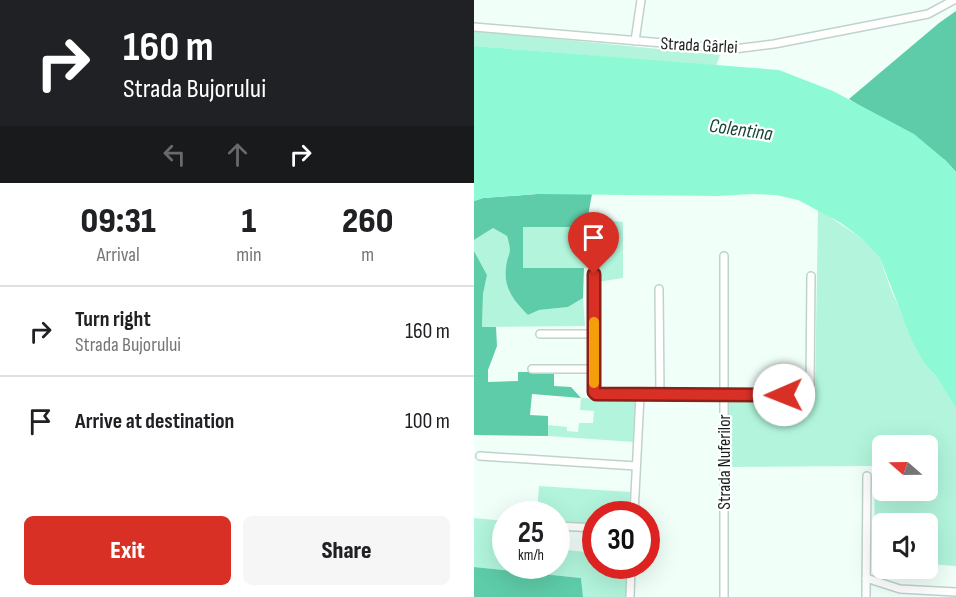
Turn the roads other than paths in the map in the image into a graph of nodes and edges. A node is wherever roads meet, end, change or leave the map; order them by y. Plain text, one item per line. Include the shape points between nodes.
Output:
1 (641, 0) edge
2 (954, 0) edge
3 (474, 27) edge
4 (635, 41) junction
5 (724, 256) dead end
6 (594, 274) dead end
7 (811, 276) dead end
8 (659, 289) dead end
9 (594, 333) junction
10 (540, 334) dead end
11 (532, 369) dead end
12 (594, 369) junction
13 (660, 395) junction
14 (640, 396) junction
15 (723, 396) junction
16 (480, 456) dead end
17 (636, 466) junction
18 (867, 476) dead end
19 (635, 501) edge
20 (866, 578) junction
21 (631, 579) edge
22 (900, 593) edge
23 (950, 594) edge
24 (630, 597) edge
25 (724, 597) edge
26 (867, 597) edge

1 - 4 street
2 - 4 street, Strada Gârlei via 928,14 774,44 723,49
3 - 4 street, Strada Gârlei
5 - 15 street, Strada Nuferilor
6 - 9 street
7 - 15 street via 809,390 804,395
8 - 13 street
9 - 10 street
9 - 12 street
11 - 12 street
12 - 14 street via 596,394
13 - 14 street
13 - 15 street
14 - 17 street
15 - 25 street, Strada Nuferilor
16 - 17 street
17 - 19 street
18 - 20 street
20 - 22 street
20 - 26 street
21 - 24 street
22 - 23 street

